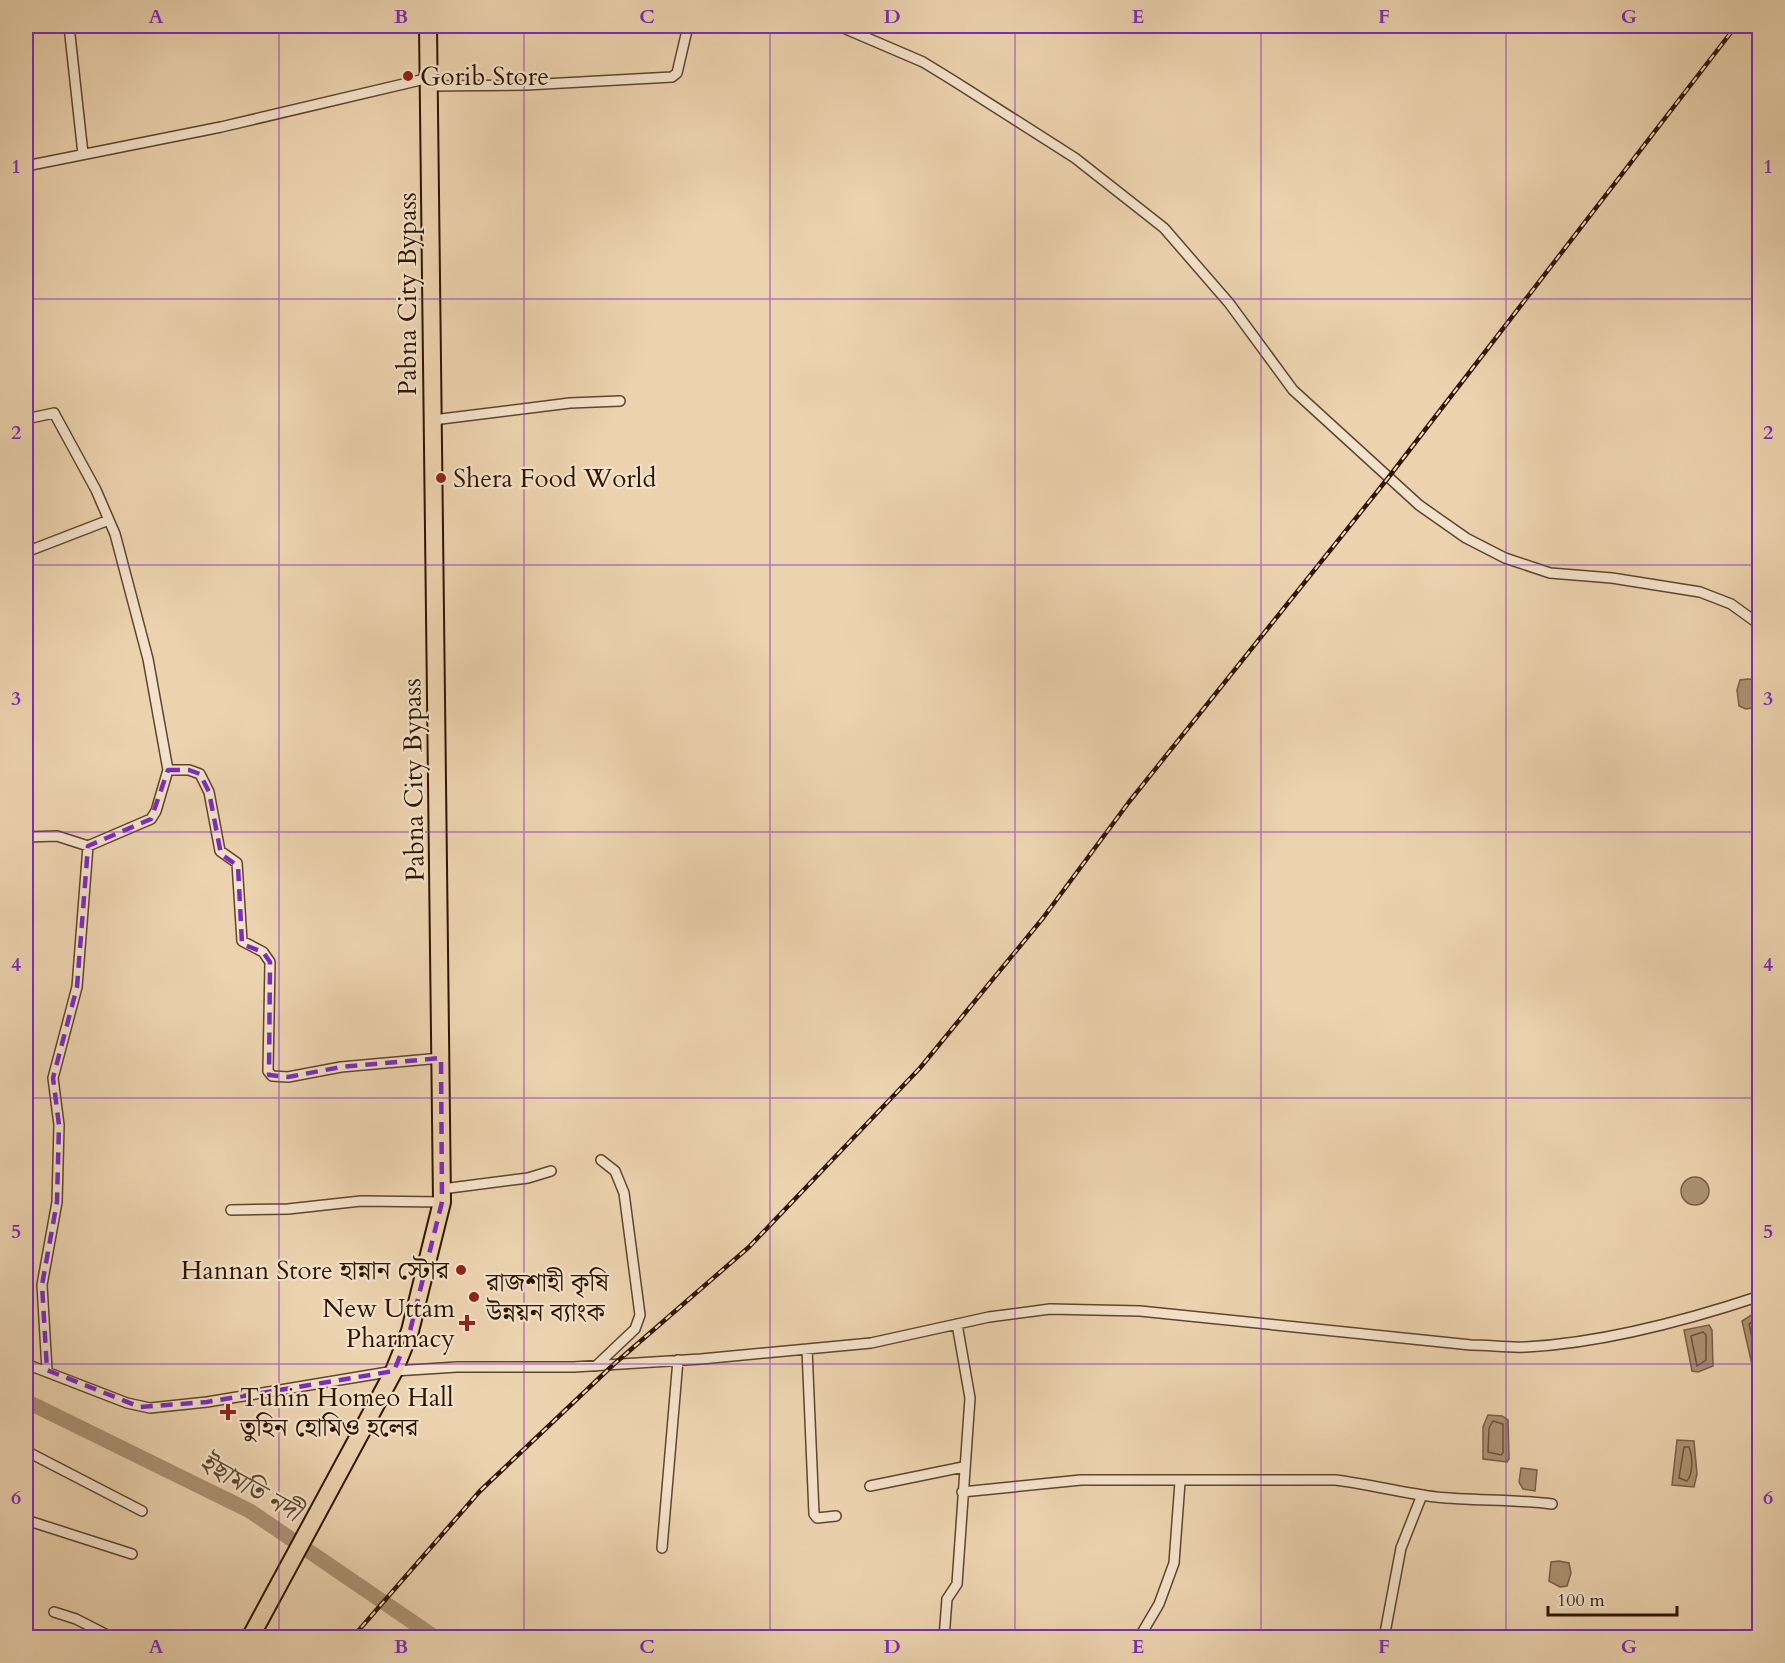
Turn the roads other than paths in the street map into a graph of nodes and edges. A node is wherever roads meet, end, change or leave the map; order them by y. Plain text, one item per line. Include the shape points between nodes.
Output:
1 (69, 26) edge
2 (428, 26) edge
3 (688, 26) edge
4 (839, 26) edge
5 (429, 82) junction
6 (83, 154) junction
7 (26, 166) edge
8 (620, 401) dead end
9 (26, 419) edge
10 (433, 420) junction
11 (109, 520) junction
12 (26, 552) edge
13 (1760, 625) edge
14 (168, 771) junction
15 (26, 837) edge
16 (88, 846) junction
17 (441, 1058) junction
18 (601, 1160) dead end
19 (551, 1171) dead end
20 (442, 1195) junction
21 (231, 1210) dead end
22 (1760, 1296) edge
23 (957, 1324) junction
24 (807, 1349) junction
25 (678, 1360) junction
26 (26, 1364) edge
27 (596, 1366) junction
28 (46, 1370) junction
29 (394, 1371) junction
30 (26, 1450) edge
31 (963, 1467) junction
32 (1180, 1482) junction
33 (870, 1486) dead end
34 (962, 1492) junction
35 (1422, 1496) junction
36 (1552, 1504) dead end
37 (142, 1511) dead end
38 (836, 1516) dead end
39 (26, 1520) edge
40 (662, 1548) dead end
41 (132, 1554) dead end
42 (54, 1612) dead end
43 (113, 1638) edge
44 (250, 1638) edge
45 (944, 1638) edge
46 (1139, 1638) edge
47 (1384, 1638) edge

1 - 6 street
2 - 5 highway, Pabna City Bypass
3 - 5 street via 677,73 672,77 526,85
4 - 13 street via 922,62 954,81 1075,158 1164,228 1223,295 1293,390 1411,499 1466,538 1505,558 1550,573 1700,592 1731,604
5 - 6 street
5 - 10 highway, Pabna City Bypass
6 - 7 street
8 - 10 street via 570,403
9 - 11 street via 54,413
10 - 17 highway, Pabna City Bypass
11 - 12 street
11 - 14 street via 123,558 148,659
14 - 16 street via 151,819
14 - 17 street via 200,774 208,792 221,853 237,863 242,941 263,952 270,963 268,1071 272,1076
15 - 16 street via 57,836
16 - 28 street via 78,987 53,1078 59,1125 58,1191 42,1285
17 - 20 highway, Pabna City Bypass
18 - 27 street via 615,1171 624,1193 640,1315 635,1329
19 - 20 street
20 - 21 street via 288,1209
20 - 29 highway, Pabna City Bypass via 410,1330
22 - 23 street via 1698,1316 1571,1342 1525,1347 1471,1345 1140,1311 1050,1309
23 - 24 street via 871,1343
23 - 31 street via 970,1398
24 - 25 street
24 - 38 street via 814,1515
25 - 27 street
25 - 40 street
26 - 28 street
27 - 29 street
28 - 29 street via 127,1403 150,1408
29 - 44 highway, Pabna City Bypass
30 - 37 street
31 - 33 street
31 - 34 street
32 - 34 street via 1081,1480
32 - 35 street via 1335,1480
32 - 46 street via 1174,1563 1159,1604
34 - 45 street via 957,1584 947,1599
35 - 36 street
35 - 47 street via 1401,1548
39 - 41 street
42 - 43 street

